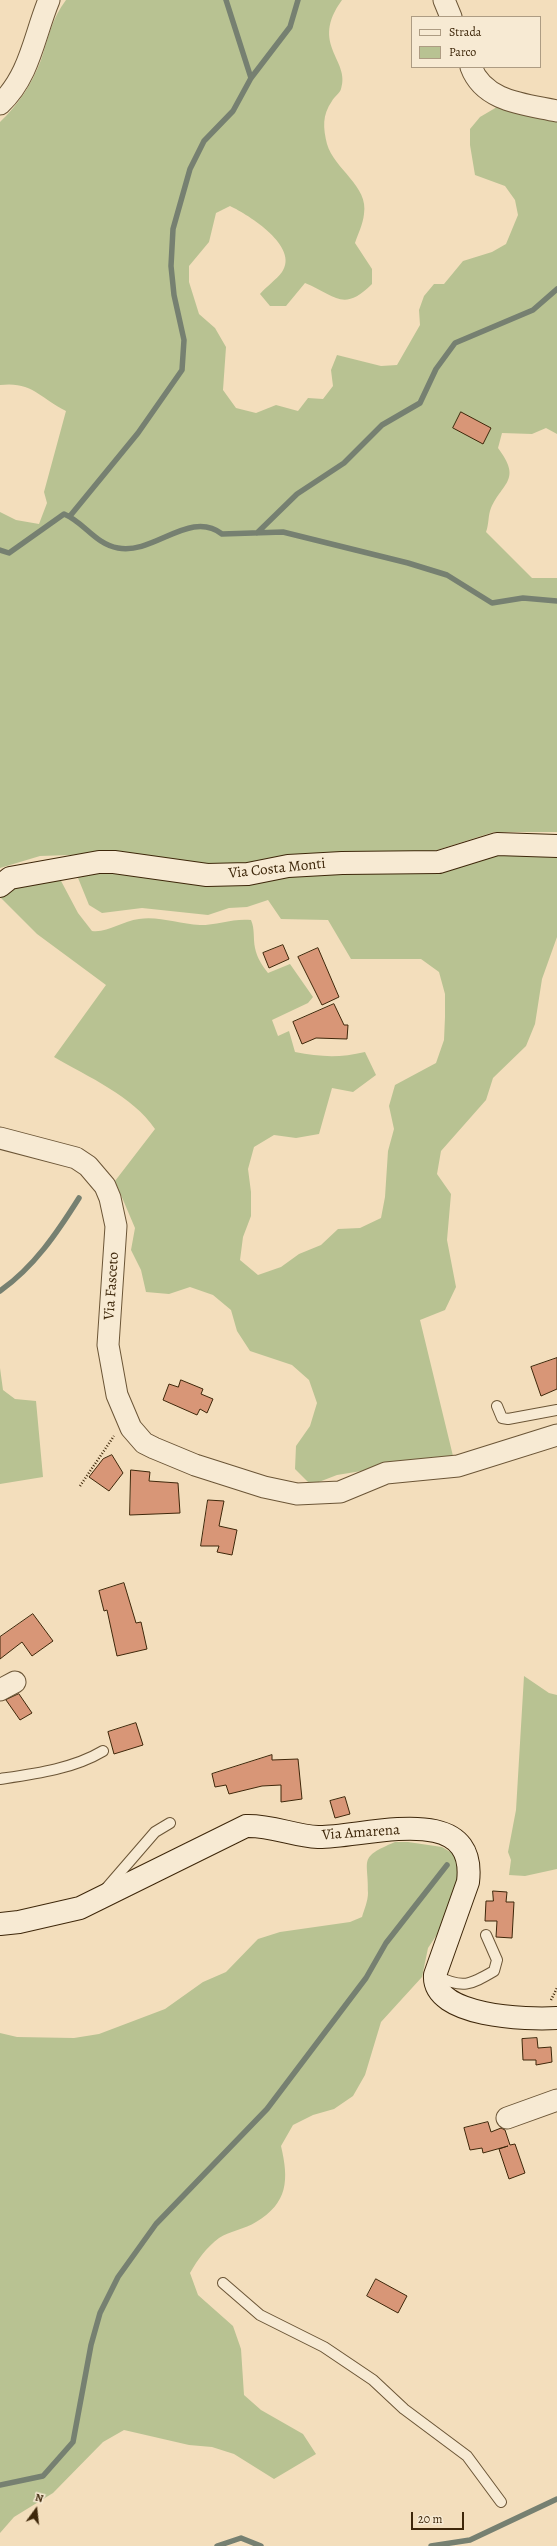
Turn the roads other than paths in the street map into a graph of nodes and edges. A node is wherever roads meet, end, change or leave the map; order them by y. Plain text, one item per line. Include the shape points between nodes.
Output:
1 (50, 0) edge
2 (444, 0) edge
3 (451, 16) edge
4 (470, 68) edge
5 (0, 104) edge
6 (557, 111) edge
7 (557, 846) edge
8 (0, 886) edge
9 (0, 1138) edge
10 (497, 1406) dead end
11 (557, 1410) edge
12 (557, 1435) edge
13 (103, 1751) dead end
14 (0, 1779) edge
15 (170, 1823) dead end
16 (98, 1899) junction
17 (0, 1924) edge
18 (486, 1935) dead end
19 (435, 1975) junction
20 (557, 2018) edge
21 (557, 2100) edge
22 (506, 2118) dead end
23 (223, 2283) dead end
24 (501, 2502) dead end

1 - 5 street via 28,64
2 - 3 street
4 - 6 street via 475,79 495,95
7 - 8 street, Via Costa Monti via 497,844 439,862 342,862 288,866 248,874 207,875 99,862 10,878
9 - 12 street, Via Fasceto via 76,1158 88,1166 107,1192 116,1226 108,1345 123,1413 131,1428 144,1443 195,1464 264,1487 297,1494 340,1492 386,1473 458,1466
10 - 11 lane via 502,1418 508,1419
13 - 14 lane via 93,1757 63,1766
15 - 16 lane via 155,1832 116,1874
16 - 17 street, Via Amarena via 80,1908
16 - 19 street, Via Amarena via 246,1826 318,1837 392,1830 442,1832 459,1844 470,1870
18 - 19 lane via 497,1960 494,1971 478,1981 461,1985
19 - 20 street via 435,1985 442,1995 463,2007 494,2015
21 - 22 street
23 - 24 lane via 260,2315 324,2348 373,2380 404,2409 467,2456

